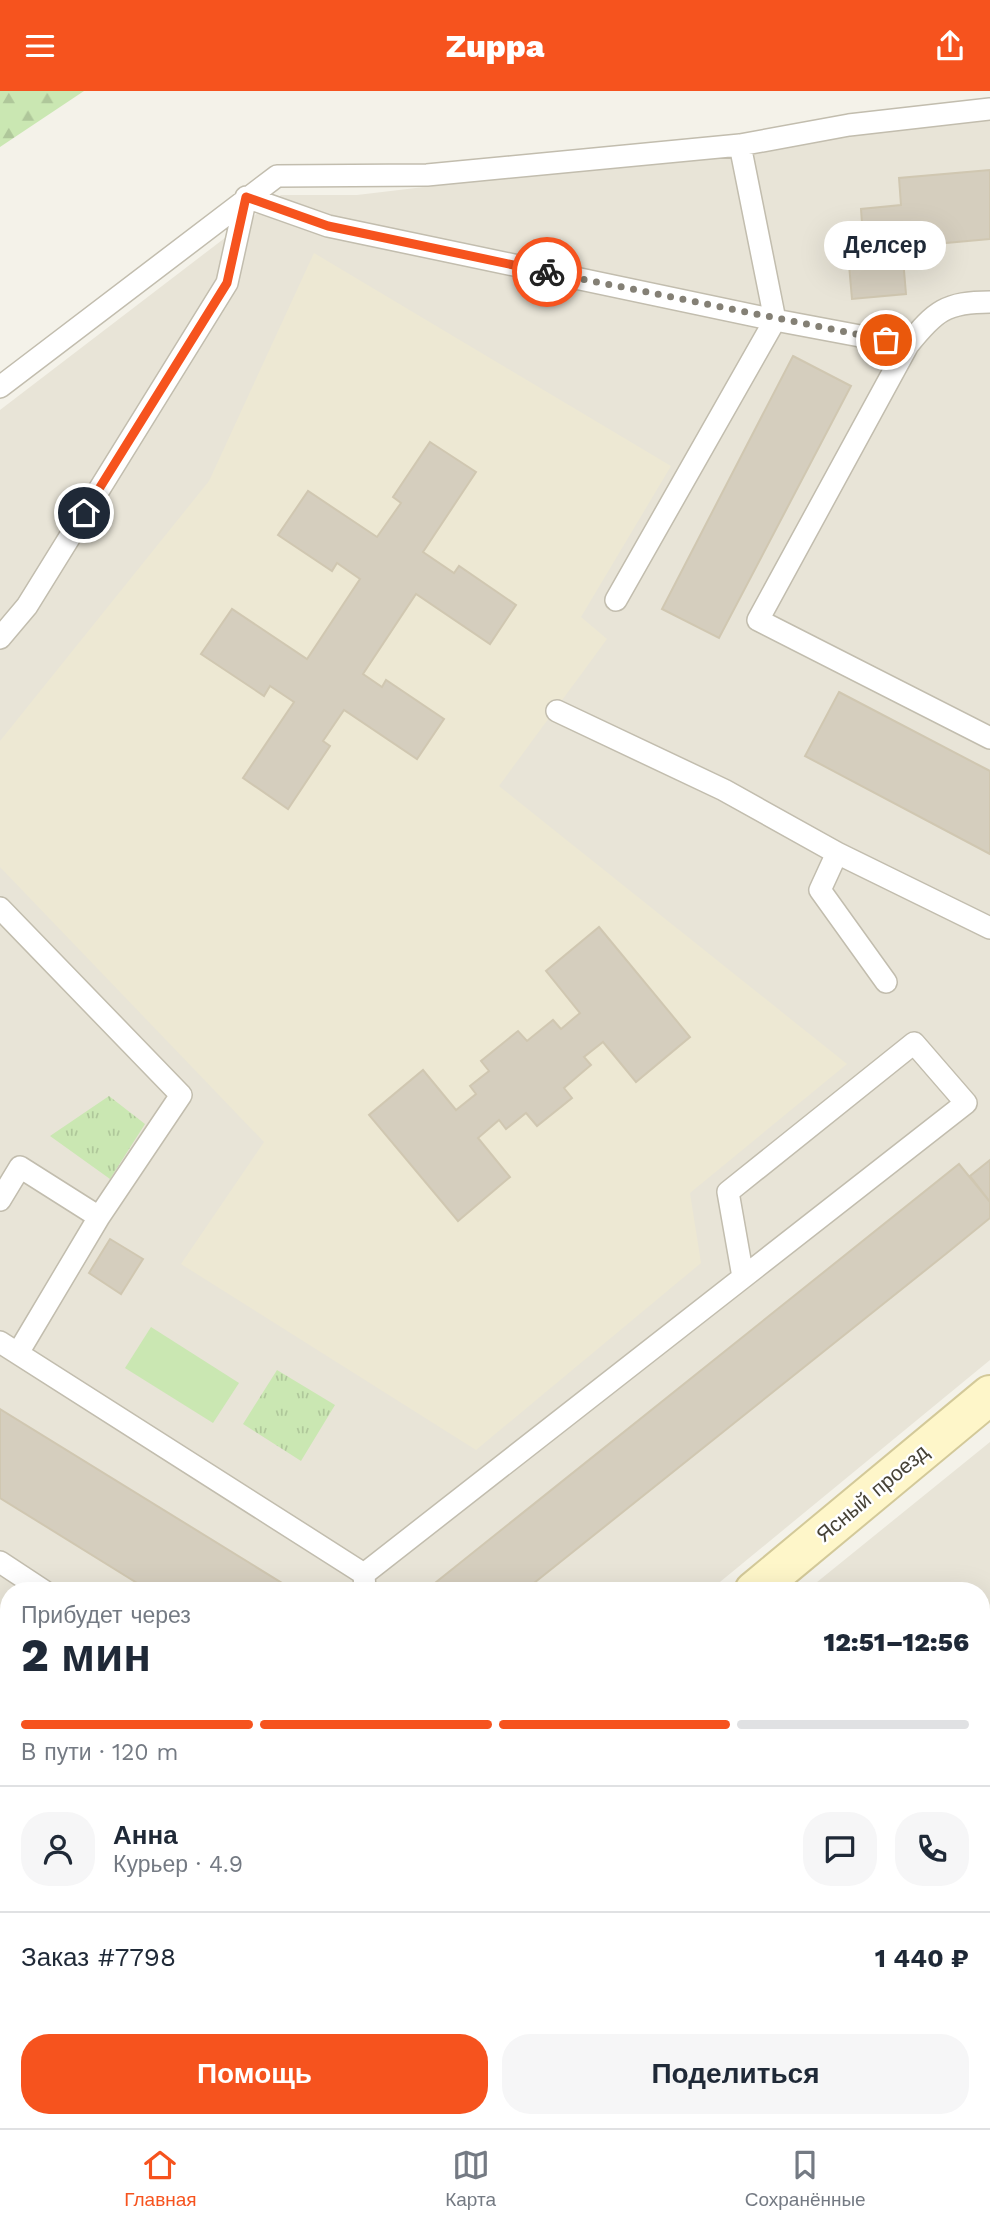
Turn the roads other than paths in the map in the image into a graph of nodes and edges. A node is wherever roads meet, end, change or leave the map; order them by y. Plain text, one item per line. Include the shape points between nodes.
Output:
1 (990, 109) edge
2 (740, 145) junction
3 (246, 197) junction
4 (990, 302) edge
5 (775, 320) junction
6 (908, 345) junction
7 (0, 387) edge
8 (616, 600) dead end
9 (0, 638) edge
10 (557, 711) dead end
11 (990, 738) edge
12 (837, 853) junction
13 (0, 908) edge
14 (990, 928) edge
15 (886, 982) dead end
16 (0, 1200) edge
17 (99, 1217) junction
18 (743, 1277) junction
19 (0, 1342) edge
20 (18, 1353) junction
21 (990, 1395) edge
22 (0, 1562) edge
23 (30, 1582) edge
24 (363, 1582) edge
25 (366, 1582) edge
26 (765, 1582) edge

1 - 2 lane via 849,125
2 - 3 lane via 427,175 277,176
2 - 5 lane
3 - 5 lane via 328,226
3 - 7 lane
3 - 9 lane via 227,283 27,605
4 - 6 lane via 960,302 929,318
5 - 6 lane
5 - 8 lane
6 - 11 lane via 758,620
10 - 12 lane via 724,790
12 - 14 lane
12 - 15 lane via 820,890
13 - 17 lane via 181,1095
16 - 17 lane via 20,1167
17 - 20 lane
18 - 18 lane via 728,1192 914,1043 966,1103
18 - 25 lane
19 - 20 lane
20 - 24 lane
21 - 26 street, Ясный проезд
22 - 23 lane

